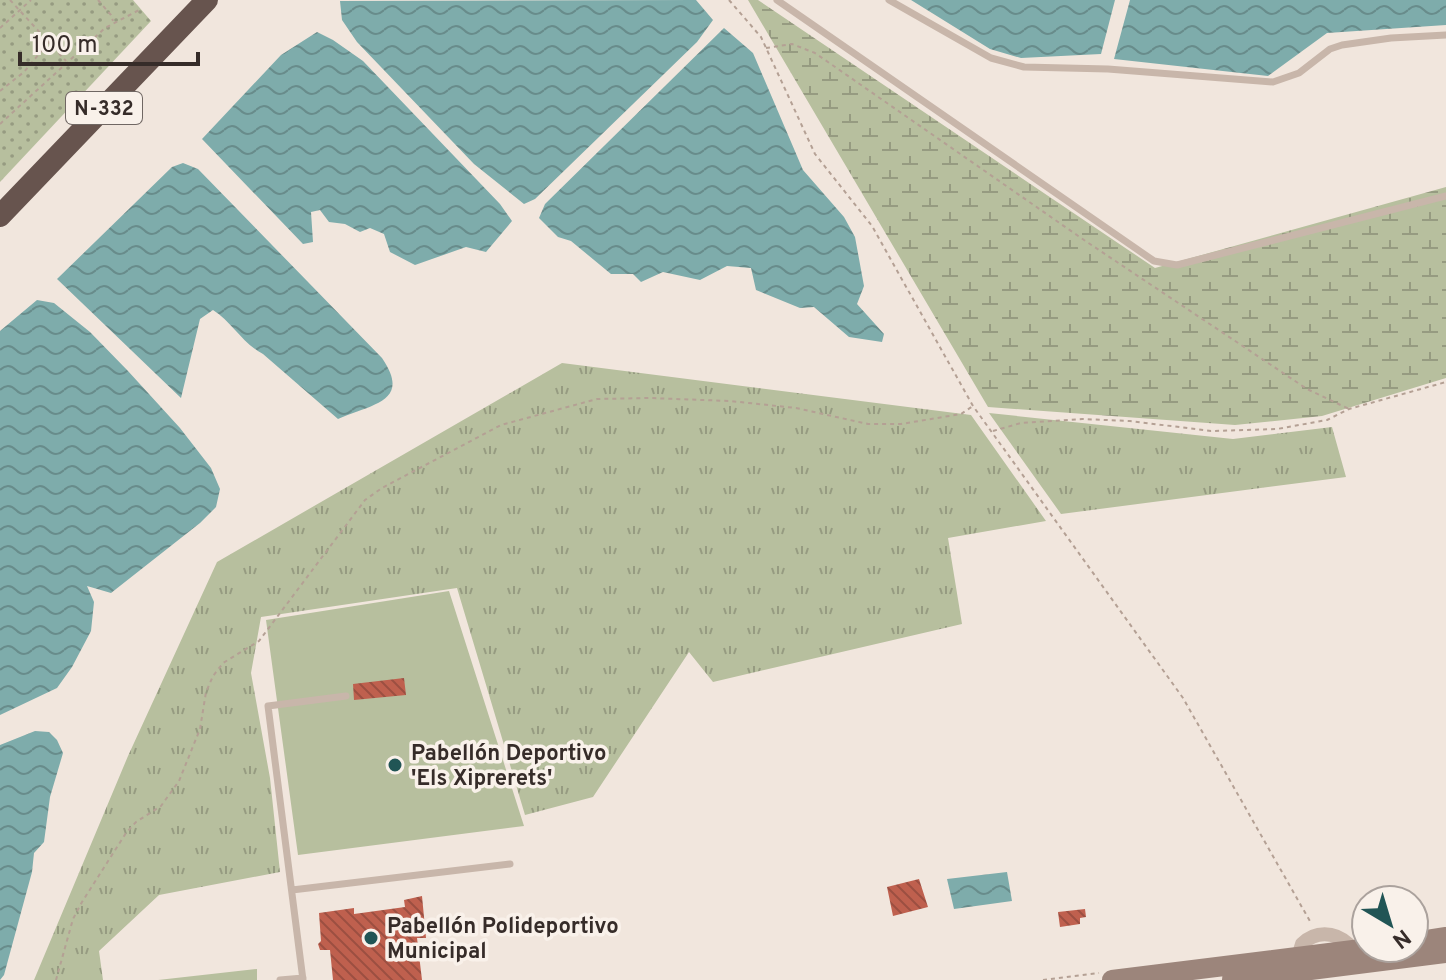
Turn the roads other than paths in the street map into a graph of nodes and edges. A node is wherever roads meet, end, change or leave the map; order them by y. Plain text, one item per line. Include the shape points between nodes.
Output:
1 (207, 0) edge
2 (777, 0) edge
3 (889, 0) edge
4 (1446, 35) edge
5 (1446, 196) edge
6 (0, 216) edge
7 (346, 696) dead end
8 (510, 864) dead end
9 (292, 890) junction
10 (1348, 944) dead end
11 (1350, 950) edge
12 (1446, 953) edge
13 (1298, 957) junction
14 (1321, 975) edge
15 (303, 979) edge
16 (280, 980) edge
17 (1112, 980) edge
18 (1232, 980) edge

1 - 6 highway, N-332
2 - 5 lane via 1165,265
3 - 4 lane via 991,58 1024,67 1273,82 1299,73 1342,45
7 - 9 lane via 268,706
8 - 9 lane
9 - 15 lane
10 - 13 street via 1340,937 1316,935 1302,944
11 - 13 main road
12 - 14 main road
13 - 17 main road
14 - 18 main road
15 - 16 lane

